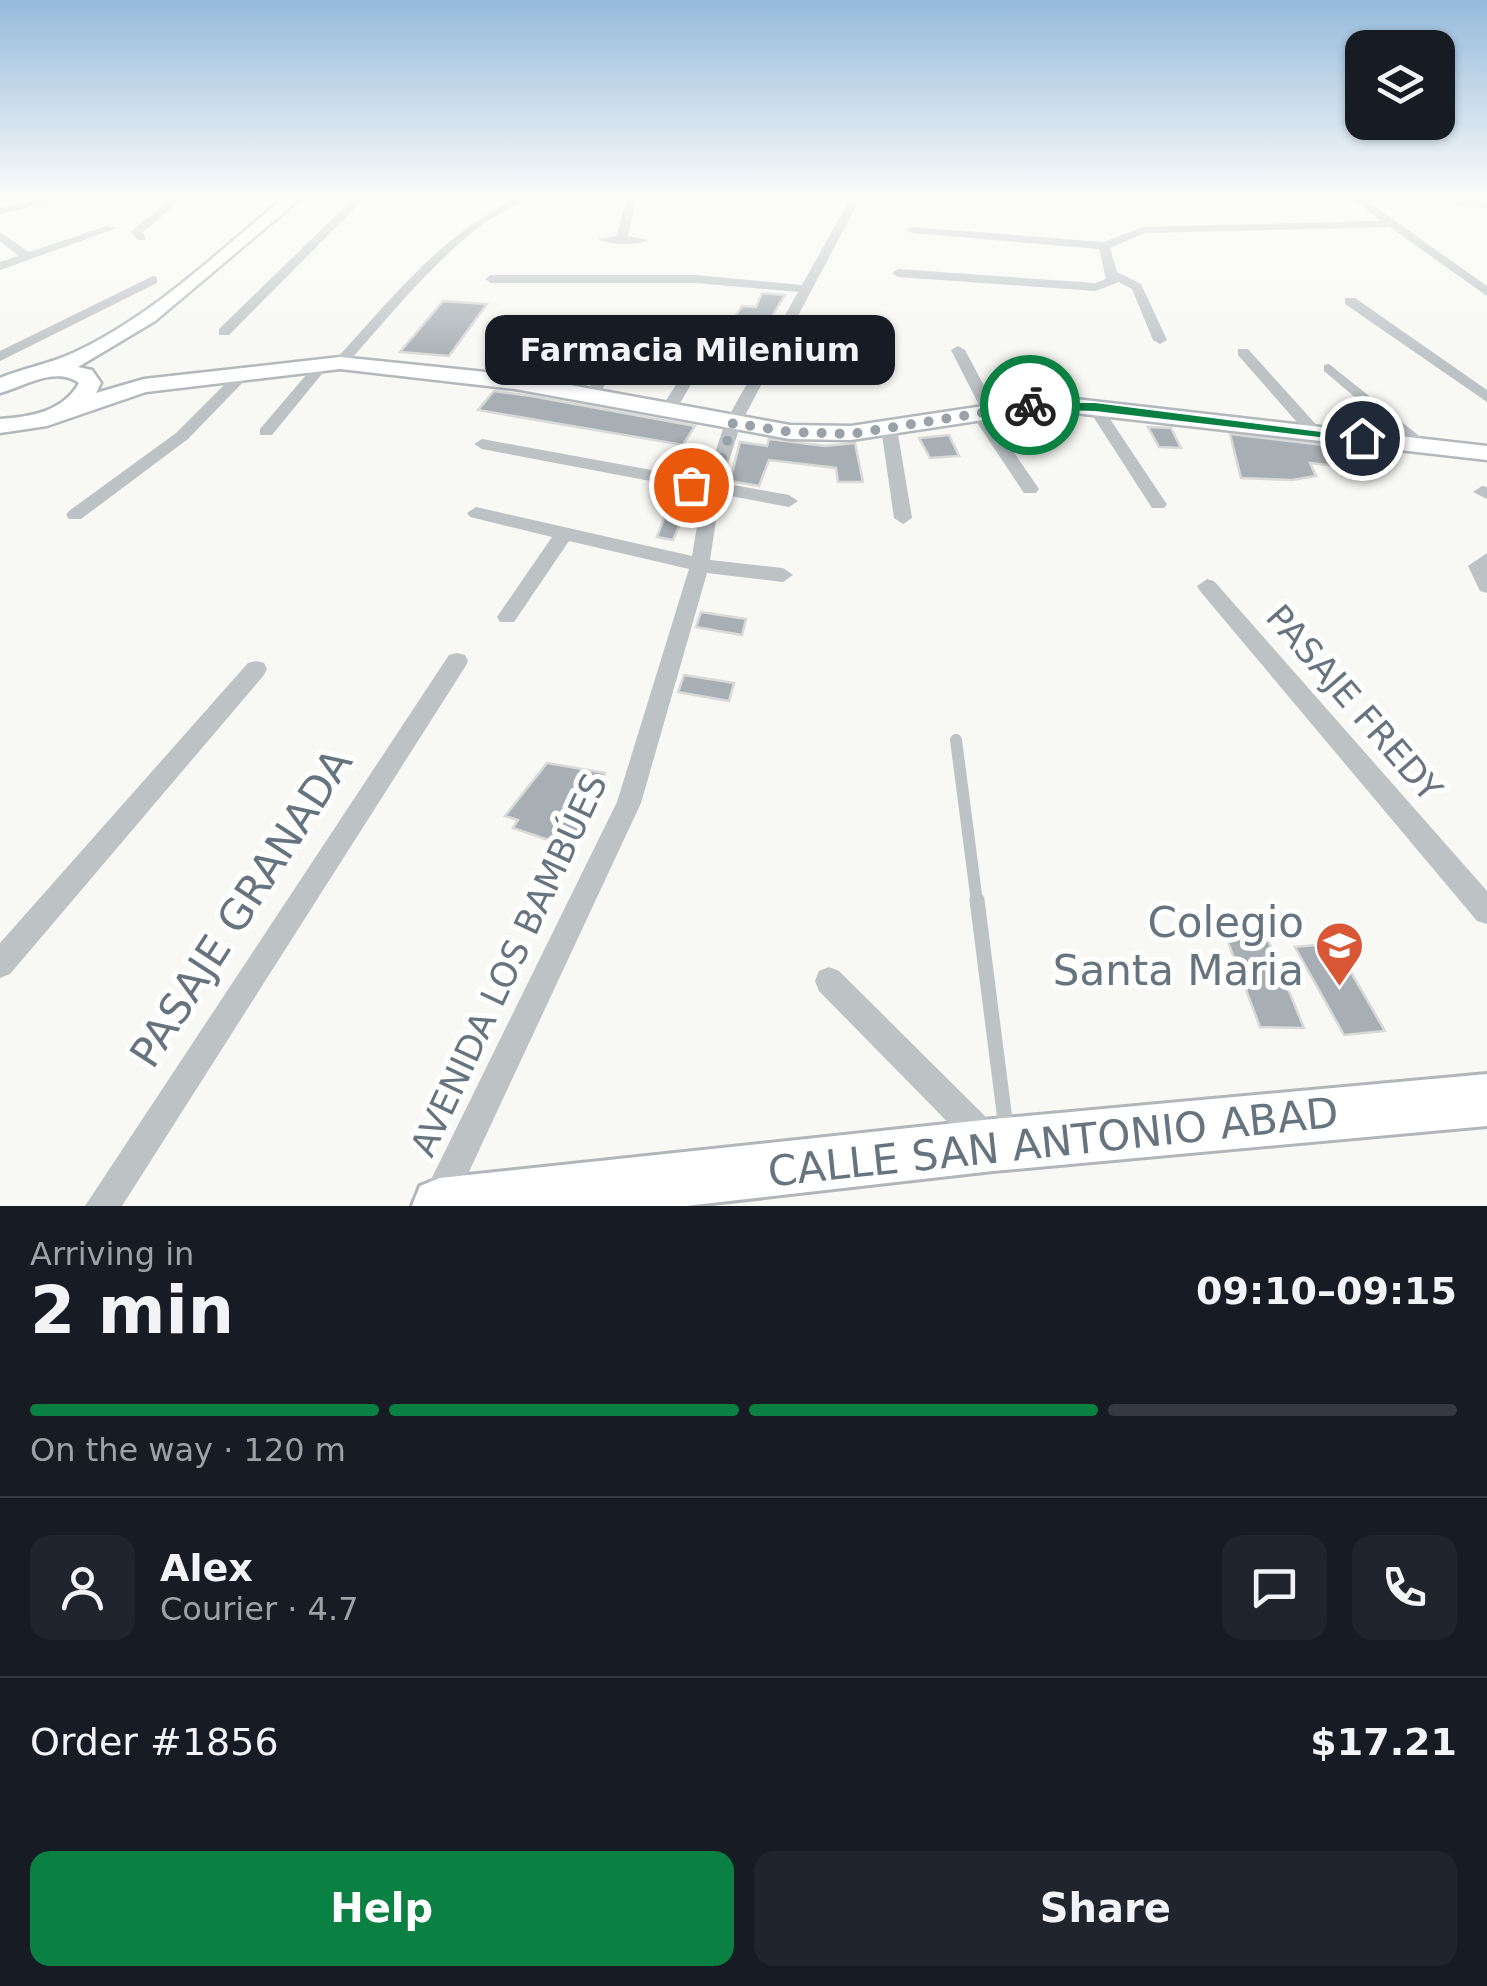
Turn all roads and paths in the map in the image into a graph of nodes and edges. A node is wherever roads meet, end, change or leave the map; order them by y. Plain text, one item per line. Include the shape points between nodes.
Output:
1 (24, 253) edge
2 (35, 253) edge
3 (224, 253) edge
4 (303, 253) edge
5 (441, 253) edge
6 (825, 253) edge
7 (1107, 253) edge
8 (1433, 253) edge
9 (27, 256) junction
10 (0, 266) edge
11 (898, 273) dead end
12 (1115, 275) junction
13 (491, 279) dead end
14 (153, 280) dead end
15 (805, 289) junction
16 (1487, 292) edge
17 (1350, 301) dead end
18 (140, 322) junction
19 (224, 332) dead end
20 (538, 336) dead end
21 (1160, 340) dead end
22 (958, 350) dead end
23 (1243, 352) dead end
24 (0, 357) edge
25 (616, 359) dead end
26 (331, 363) junction
27 (696, 364) dead end
28 (1329, 368) dead end
29 (50, 371) junction
30 (245, 372) junction
31 (0, 382) edge
32 (90, 382) junction
33 (515, 382) junction
34 (144, 386) junction
35 (589, 397) junction
36 (1487, 398) edge
37 (1095, 407) junction
38 (67, 408) junction
39 (668, 410) junction
40 (985, 413) junction
41 (733, 423) junction
42 (7, 428) edge
43 (889, 428) junction
44 (266, 432) dead end
45 (1323, 434) junction
46 (482, 444) dead end
47 (1422, 446) junction
48 (1487, 452) edge
49 (1350, 469) dead end
50 (712, 489) junction
51 (1030, 489) dead end
52 (788, 501) dead end
53 (1158, 504) dead end
54 (476, 513) dead end
55 (75, 515) dead end
56 (903, 518) dead end
57 (564, 534) junction
58 (1487, 560) edge
59 (700, 564) junction
60 (783, 575) dead end
61 (1207, 586) dead end
62 (1487, 586) edge
63 (506, 616) dead end
64 (456, 662) dead end
65 (256, 670) dead end
66 (956, 740) dead end
67 (1487, 912) edge
68 (0, 964) edge
69 (828, 982) dead end
70 (1487, 1100) edge
71 (1001, 1145) junction
72 (102, 1206) edge
73 (437, 1206) edge

1 - 9 street
2 - 9 street
3 - 18 street
4 - 19 street
5 - 26 street
6 - 15 street, AVENIDA LOS BAMBÚES
7 - 12 street
8 - 16 street
9 - 10 street
11 - 12 street via 1084,287 1106,284
12 - 21 street via 1137,286
13 - 15 street via 696,278
14 - 24 street
15 - 41 street, AVENIDA LOS BAMBÚES
17 - 36 street
18 - 29 street
18 - 32 street
20 - 33 street
22 - 40 street
23 - 45 street
25 - 35 street
26 - 30 street
26 - 33 street
26 - 44 street
27 - 39 street
28 - 47 street
29 - 31 street
29 - 32 street via 76,372
30 - 34 street
30 - 55 street via 182,436
32 - 34 street
32 - 38 street
33 - 35 street
34 - 38 street
35 - 39 street
37 - 40 street via 1049,403
37 - 45 street
37 - 53 street
38 - 42 street
39 - 41 street
40 - 43 street
40 - 51 street
41 - 43 street via 821,435
41 - 50 street, AVENIDA LOS BAMBÚES
43 - 56 street
45 - 47 street
45 - 49 street
46 - 50 street
47 - 48 street
50 - 52 street
50 - 59 street, AVENIDA LOS BAMBÚES
54 - 57 street
57 - 59 street
57 - 63 street
58 - 62 street via 1478,566
59 - 60 street
59 - 73 street, AVENIDA LOS BAMBÚES via 629,804
61 - 67 street, PASAJE FREDY
64 - 72 street, PASAJE GRANADA
65 - 68 street
66 - 71 lane
69 - 71 street
70 - 71 main road, CALLE SAN ANTONIO ABAD
71 - 73 main road, CALLE SAN ANTONIO ABAD

